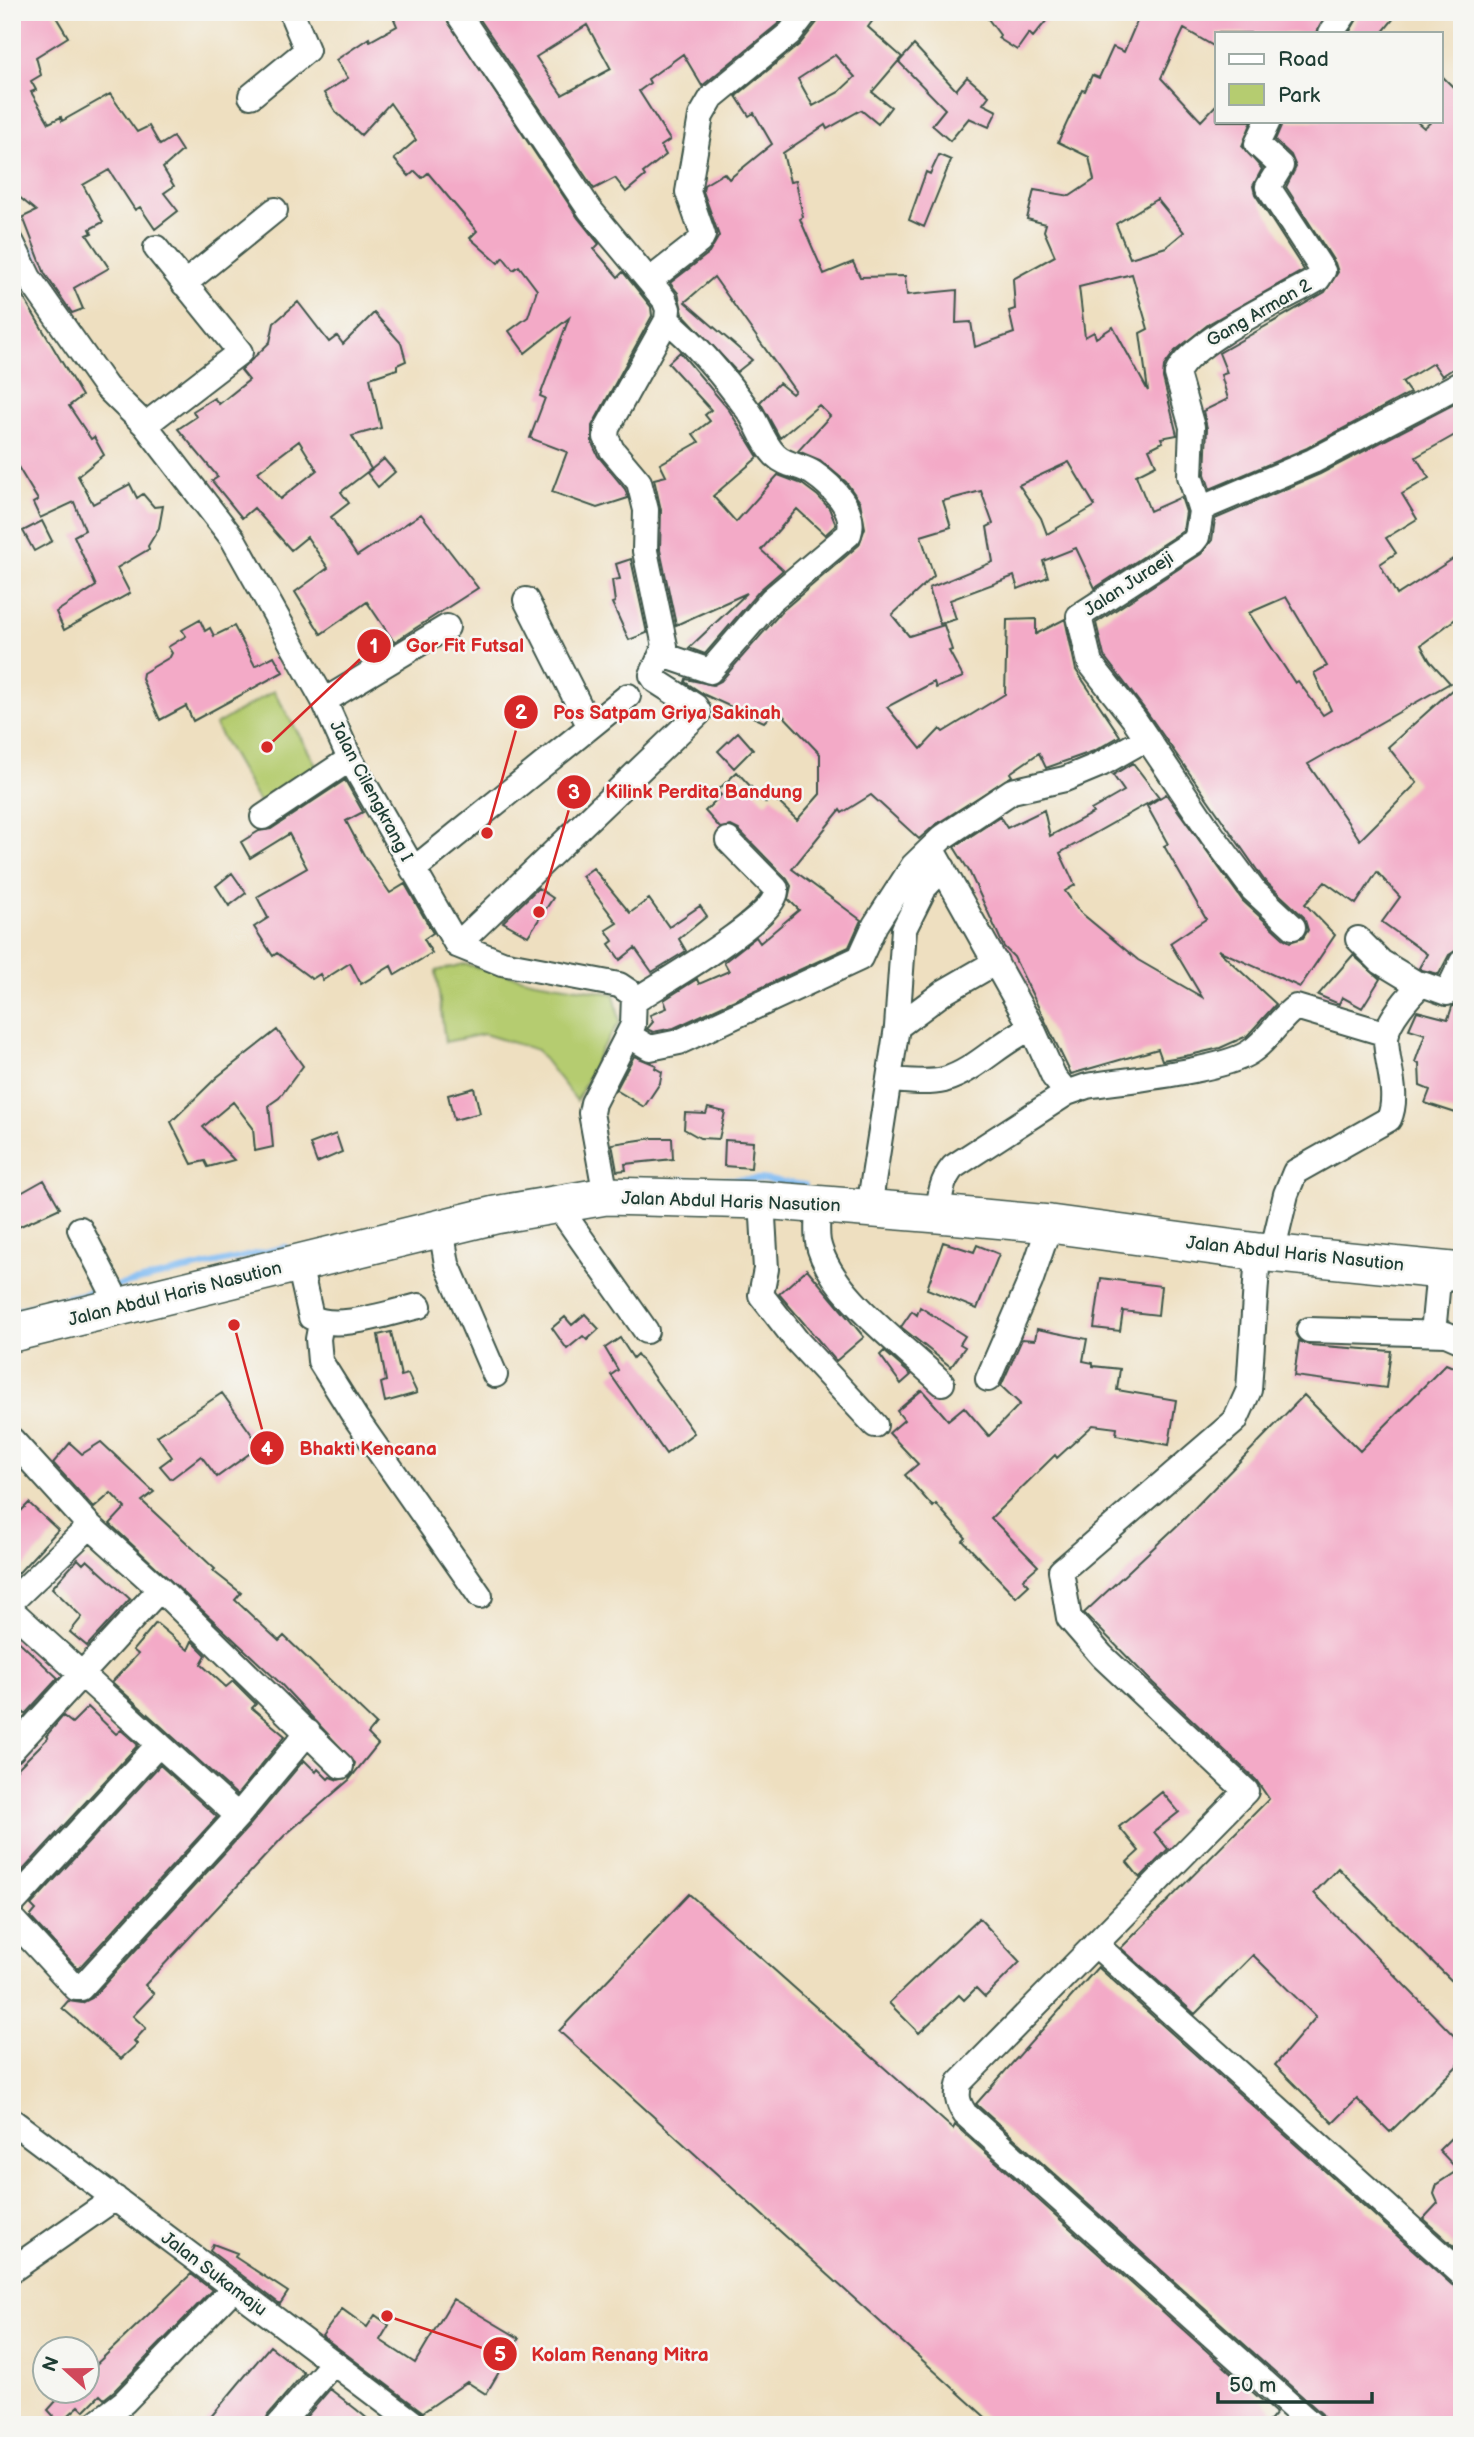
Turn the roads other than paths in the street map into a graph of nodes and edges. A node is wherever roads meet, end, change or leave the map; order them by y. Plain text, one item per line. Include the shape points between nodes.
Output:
1 (291, 12) edge
2 (457, 12) edge
3 (806, 12) edge
4 (1346, 12) edge
5 (1332, 32) edge
6 (251, 96) dead end
7 (1267, 122) edge
8 (275, 210) dead end
9 (156, 248) dead end
10 (13, 249) edge
11 (649, 281) junction
12 (184, 284) junction
13 (667, 320) junction
14 (1462, 383) edge
15 (145, 425) junction
16 (1201, 511) junction
17 (526, 600) dead end
18 (447, 627) dead end
19 (663, 655) junction
20 (628, 696) dead end
21 (324, 701) junction
22 (589, 725) junction
23 (1147, 738) junction
24 (350, 759) junction
25 (263, 817) dead end
26 (728, 840) dead end
27 (937, 858) junction
28 (413, 870) junction
29 (1293, 927) dead end
30 (1358, 939) dead end
31 (457, 944) junction
32 (996, 962) junction
33 (1462, 962) edge
34 (1419, 985) junction
35 (636, 1000) junction
36 (897, 1027) junction
37 (1032, 1027) junction
38 (1387, 1034) junction
39 (628, 1035) junction
40 (889, 1080) junction
41 (1067, 1093) junction
42 (606, 1196) junction
43 (762, 1200) junction
44 (556, 1203) junction
45 (818, 1204) junction
46 (869, 1208) junction
47 (937, 1214) junction
48 (1050, 1224) junction
49 (441, 1228) junction
50 (80, 1229) dead end
51 (1265, 1252) junction
52 (299, 1264) junction
53 (1450, 1271) edge
54 (419, 1306) dead end
55 (120, 1307) junction
56 (321, 1323) junction
57 (1309, 1330) dead end
58 (646, 1331) dead end
59 (12, 1333) edge
60 (1433, 1333) junction
61 (1462, 1341) edge
62 (495, 1375) dead end
63 (988, 1379) dead end
64 (942, 1382) dead end
65 (875, 1425) dead end
66 (12, 1440) edge
67 (90, 1526) junction
68 (160, 1589) junction
69 (480, 1596) dead end
70 (12, 1601) edge
71 (12, 1611) edge
72 (82, 1674) junction
73 (308, 1732) junction
74 (159, 1744) junction
75 (12, 1750) edge
76 (341, 1766) dead end
77 (238, 1816) junction
78 (12, 1905) edge
79 (12, 1919) edge
80 (1095, 1944) junction
81 (12, 2121) edge
82 (116, 2198) junction
83 (12, 2270) edge
84 (1462, 2274) edge
85 (233, 2289) junction
86 (333, 2363) junction
87 (1307, 2423) edge
88 (94, 2425) edge
89 (279, 2425) edge
90 (416, 2425) edge

1 - 6 street via 307,50
2 - 11 street via 590,210
3 - 11 street via 790,33 712,97 701,116 688,192 703,235
4 - 5 street
7 - 16 street, Gang Arman 2 via 1256,144 1281,166 1268,187 1323,271 1308,285 1209,341 1179,368 1192,427 1190,476
8 - 12 street
9 - 12 street
10 - 15 street, Jalan Cilengkrang I via 106,387
11 - 13 street via 668,309
12 - 15 street via 239,354
13 - 19 street via 606,437 639,482 646,510 645,551 664,635
13 - 19 street via 751,414 776,456 813,473 848,508 852,526 837,545 771,600 710,671
14 - 16 street via 1313,461
15 - 21 street, Jalan Cilengkrang I via 233,539
16 - 23 street, Jalan Juraeji via 1193,542 1079,618 1090,663
17 - 22 street
18 - 21 street
19 - 31 street via 652,675 695,706 697,716
20 - 22 street
21 - 24 street, Jalan Cilengkrang I
22 - 28 street
23 - 27 street via 1065,779 1012,791
23 - 29 street, Jalan Juraeji via 1253,890
24 - 25 street
24 - 28 street, Jalan Cilengkrang I
26 - 35 street via 776,889 777,896 759,919
27 - 32 street
27 - 36 street via 904,929
27 - 39 street via 913,866 860,958 679,1042 650,1048
28 - 31 street, Jalan Cilengkrang I
30 - 34 street via 1381,962
31 - 35 street via 502,963 619,985
32 - 36 street
32 - 37 street
33 - 34 street via 1447,993
34 - 38 street
35 - 39 street
36 - 40 street
37 - 40 street via 963,1072 942,1080
37 - 41 street via 1054,1077
38 - 41 street via 1296,1007 1260,1045 1237,1058
38 - 51 street via 1392,1089 1389,1119 1295,1172
39 - 42 street via 591,1113
40 - 46 street
41 - 47 street via 953,1167 943,1183
42 - 43 highway, Jalan Abdul Haris Nasution
42 - 44 highway, Jalan Abdul Haris Nasution
43 - 45 highway, Jalan Abdul Haris Nasution
43 - 65 street via 766,1269 761,1295
44 - 49 highway, Jalan Abdul Haris Nasution
44 - 58 street
45 - 46 highway, Jalan Abdul Haris Nasution
45 - 64 street via 818,1242 830,1269 872,1318
46 - 47 highway, Jalan Abdul Haris Nasution
47 - 48 highway, Jalan Abdul Haris Nasution
48 - 51 highway, Jalan Abdul Haris Nasution
48 - 63 street
49 - 52 highway, Jalan Abdul Haris Nasution
49 - 62 street via 447,1264
50 - 55 street
51 - 53 highway, Jalan Abdul Haris Nasution
51 - 80 street via 1249,1391 1235,1421 1061,1571 1069,1618 1102,1656 1246,1791
52 - 55 highway, Jalan Abdul Haris Nasution
52 - 56 street via 312,1317
53 - 60 street
54 - 56 street
55 - 59 highway, Jalan Abdul Haris Nasution
56 - 69 street via 320,1361
57 - 60 street
60 - 61 street
66 - 67 street
67 - 68 street
67 - 70 street
68 - 72 street
68 - 73 street
71 - 72 street
72 - 74 street
72 - 75 street
73 - 76 street
73 - 77 street
74 - 77 street
74 - 78 street
77 - 79 street via 81,1988 76,1988
80 - 84 street
80 - 87 street via 960,2082 958,2104
81 - 82 street, Jalan Sukamaju
82 - 83 street
82 - 85 street, Jalan Sukamaju
85 - 86 street, Jalan Sukamaju
85 - 88 street via 124,2402
86 - 89 street
86 - 90 street, Jalan Sukamaju

